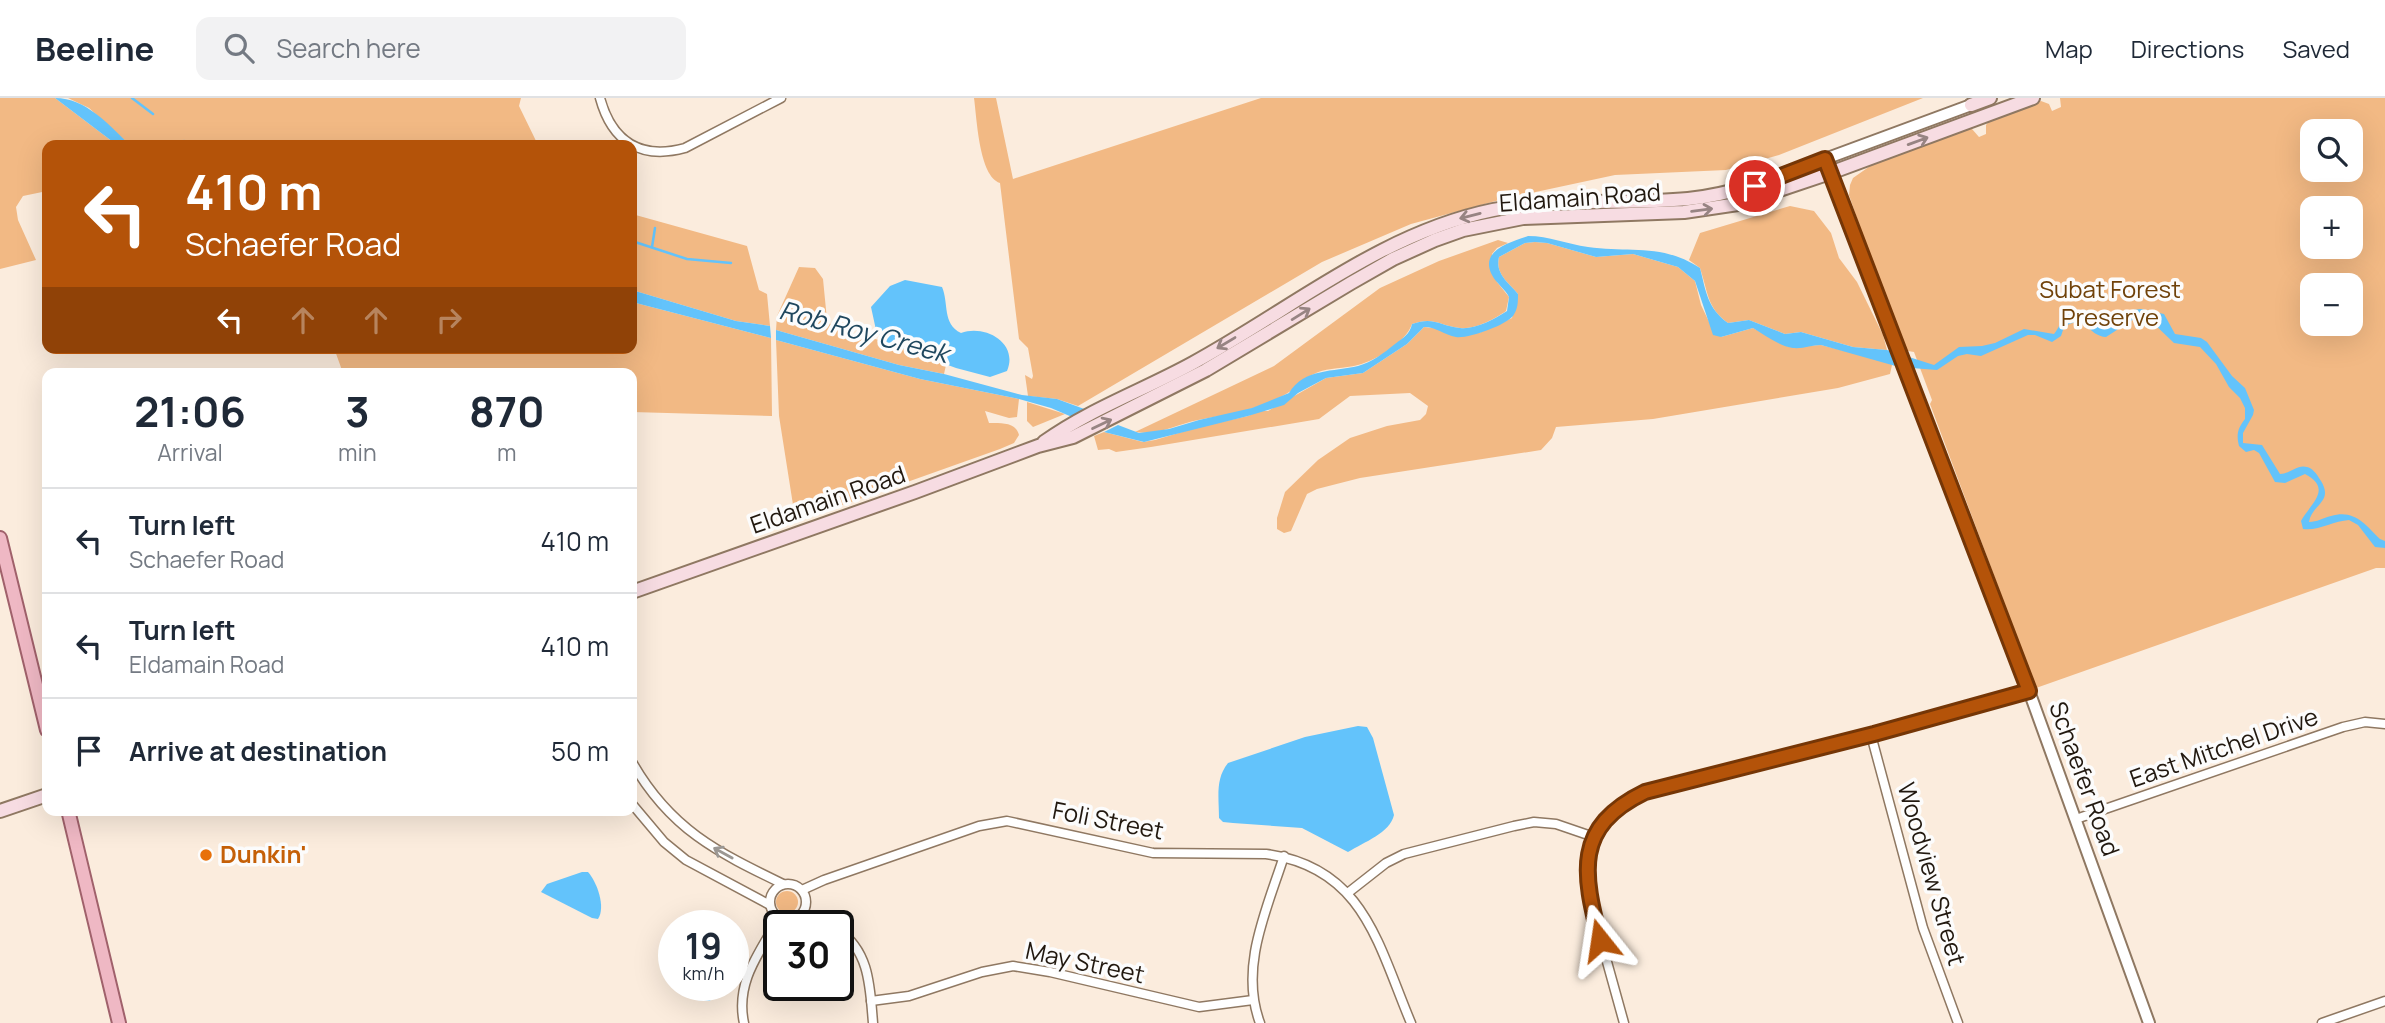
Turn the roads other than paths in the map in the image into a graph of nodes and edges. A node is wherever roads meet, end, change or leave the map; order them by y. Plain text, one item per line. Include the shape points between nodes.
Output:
1 (600, 98) edge
2 (781, 98) edge
3 (1990, 98) edge
4 (2033, 98) edge
5 (1970, 105) joint
6 (626, 140) edge
7 (637, 147) edge
8 (1825, 159) junction
9 (1830, 173) junction
10 (1038, 446) junction
11 (0, 538) edge
12 (637, 590) edge
13 (2029, 691) junction
14 (42, 710) edge
15 (2385, 724) edge
16 (1871, 735) junction
17 (637, 769) edge
18 (42, 797) edge
19 (637, 810) edge
20 (0, 811) edge
21 (69, 816) edge
22 (2076, 819) junction
23 (1594, 837) junction
24 (1284, 856) junction
25 (783, 884) junction
26 (802, 890) junction
27 (1349, 892) junction
28 (770, 905) junction
29 (773, 910) edge
30 (804, 910) edge
31 (854, 943) edge
32 (763, 947) edge
33 (1253, 1000) junction
34 (871, 1001) junction
35 (2385, 1001) edge
36 (119, 1023) edge
37 (744, 1023) edge
38 (873, 1023) edge
39 (1260, 1023) edge
40 (1411, 1023) edge
41 (1624, 1023) edge
42 (1958, 1023) edge
43 (2149, 1023) edge
44 (2322, 1023) edge

1 - 6 street via 613,128
2 - 7 street via 685,148 654,153
3 - 5 main road, Eldamain Road
9 -> 4 main road, Eldamain Road
5 - 8 street, Eldamain Road
8 - 9 street, Schaefer Road
8 -> 10 main road, Eldamain Road via 1755,186 1691,198 1533,205 1460,218 1417,233 1194,362 1067,425
10 -> 9 main road, Eldamain Road via 1073,438 1149,400 1393,259 1463,230 1523,218 1710,210 1762,198
9 - 13 street, Schaefer Road
10 - 12 main road, Eldamain Road
11 - 14 main road
13 - 16 street
13 - 22 street, Schaefer Road
15 - 22 street, East Mitchel Drive via 2343,727
16 - 23 street via 1645,792 1613,813
16 - 42 street, Woodview Street via 1923,928
25 -> 17 street via 693,835 663,806
18 - 20 main road
19 - 28 street via 686,860
21 - 36 main road
22 - 43 street, Schaefer Road
23 - 27 street via 1556,824 1514,826 1404,854
23 - 41 street via 1587,866 1589,897
24 - 26 street, Foli Street via 1153,853 1007,821 979,826
24 - 27 street, Foli Street via 1319,870
24 - 33 street via 1258,937
25 - 26 street
25 - 28 street via 771,896
26 - 30 street
27 - 40 street, Foli Street via 1369,924
28 - 29 street
31 - 34 street via 869,980
32 - 37 street via 741,993
33 - 34 street, May Street via 1199,1007 1013,966 909,996
33 - 39 street
34 - 38 street
35 - 44 street

